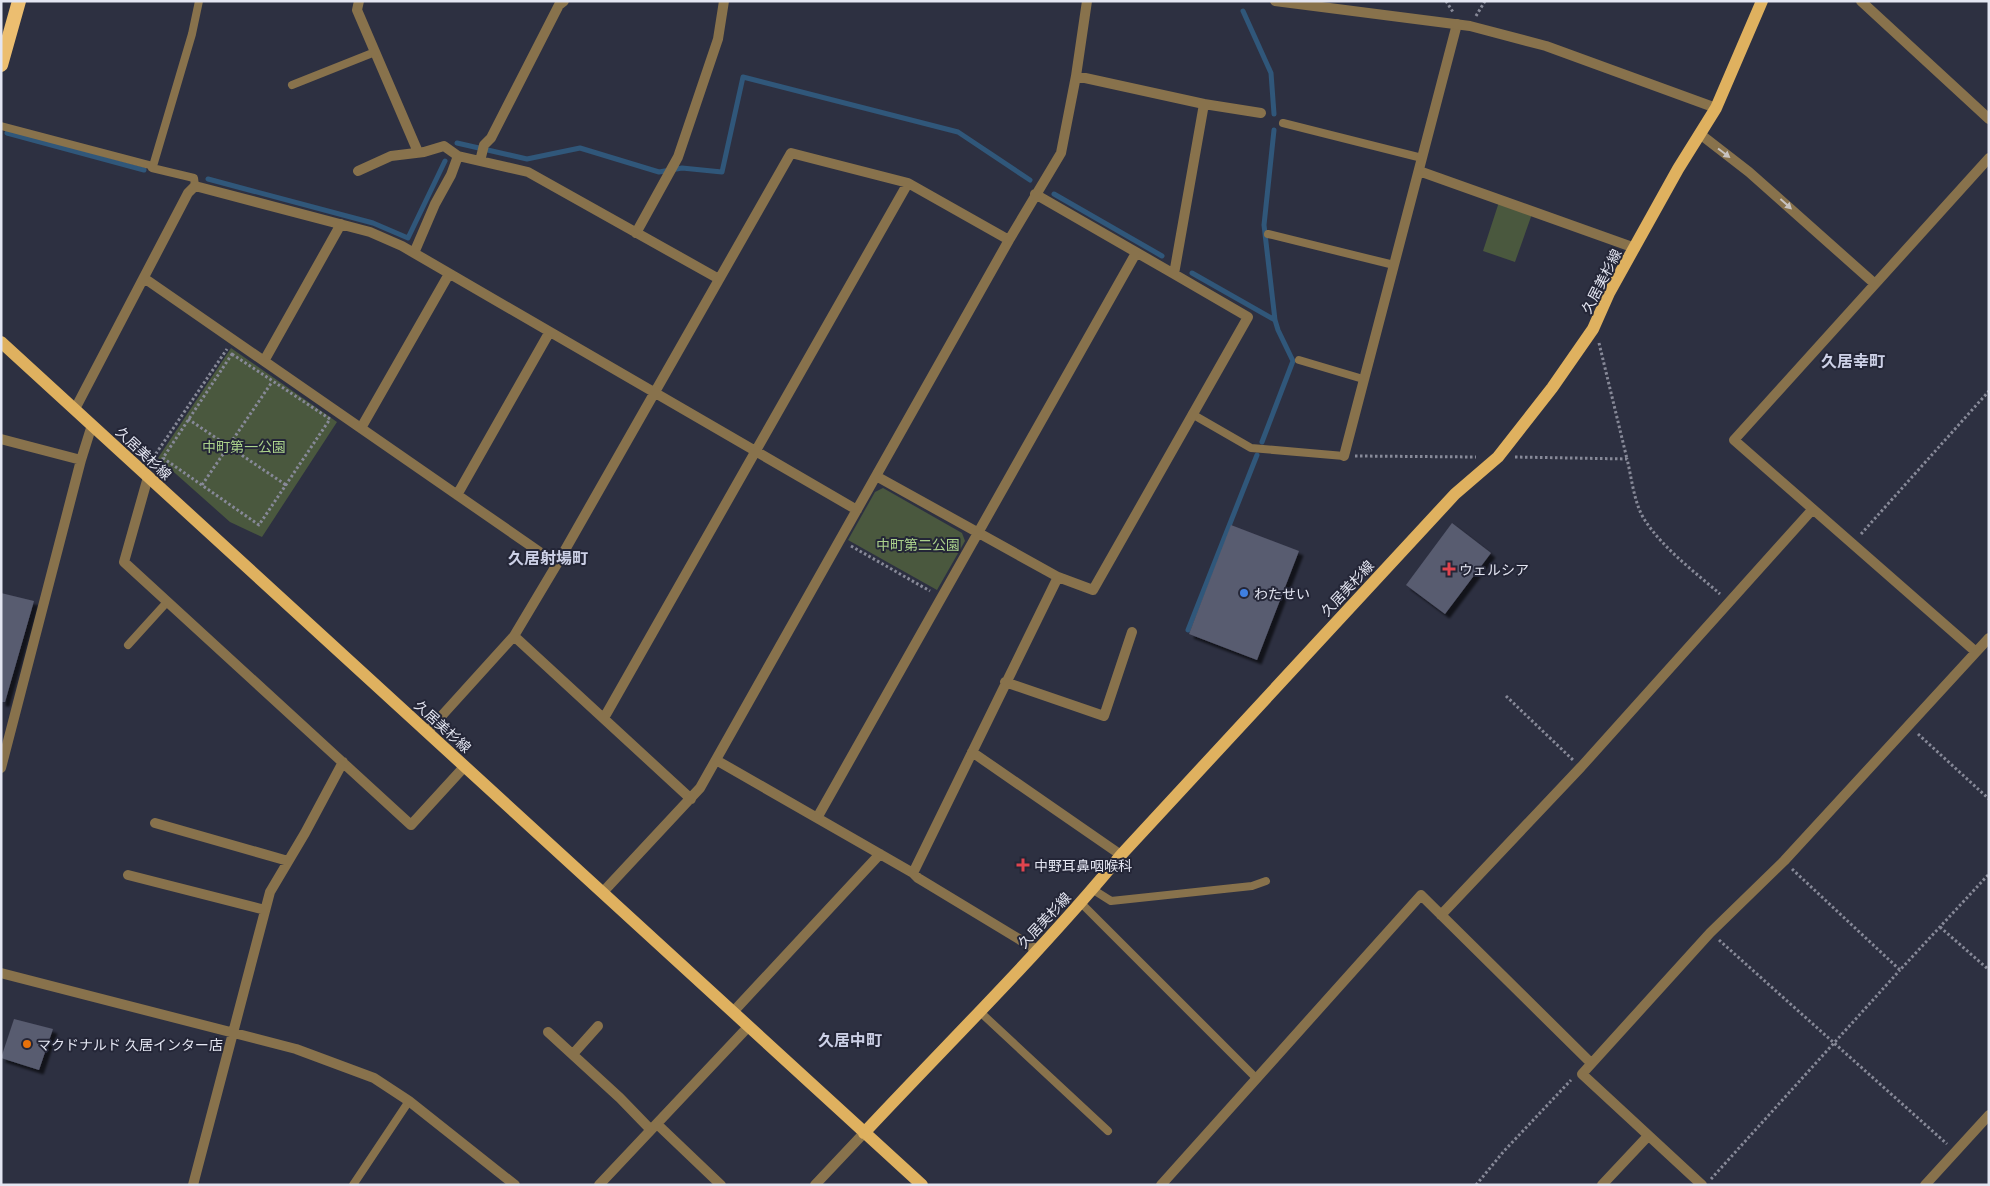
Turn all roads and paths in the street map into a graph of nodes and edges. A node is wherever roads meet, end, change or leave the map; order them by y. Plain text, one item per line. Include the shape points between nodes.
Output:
1 (19, 1) edge
2 (199, 1) edge
3 (358, 1) edge
4 (564, 1) edge
5 (724, 1) edge
6 (1087, 1) edge
7 (1275, 1) edge
8 (1762, 1) edge
9 (1861, 1) edge
10 (1458, 24) junction
11 (375, 52) junction
12 (1, 65) edge
13 (1076, 76) junction
14 (292, 85) dead end
15 (1204, 104) junction
16 (1716, 108) junction
17 (1261, 113) dead end
18 (1989, 120) edge
19 (1283, 123) dead end
20 (1, 126) edge
21 (1700, 134) junction
22 (418, 152) junction
23 (458, 156) junction
24 (1422, 158) junction
25 (1989, 158) edge
26 (481, 159) junction
27 (153, 166) junction
28 (1419, 170) junction
29 (358, 171) dead end
30 (908, 182) junction
31 (195, 186) junction
32 (1035, 194) junction
33 (341, 224) junction
34 (636, 233) junction
35 (1268, 234) dead end
36 (1009, 240) junction
37 (1635, 248) junction
38 (414, 253) junction
39 (1136, 253) junction
40 (1394, 265) junction
41 (449, 274) junction
42 (1174, 274) junction
43 (144, 278) junction
44 (720, 280) junction
45 (1875, 284) junction
46 (1593, 329) junction
47 (549, 333) junction
48 (233, 340) junction
49 (1, 342) edge
50 (1299, 360) dead end
51 (264, 361) junction
52 (1363, 379) junction
53 (273, 380) junction
54 (1989, 391) edge
55 (655, 392) junction
56 (75, 409) junction
57 (1192, 414) junction
58 (188, 420) dead end
59 (92, 425) junction
60 (361, 428) junction
61 (1, 439) edge
62 (228, 446) junction
63 (756, 451) junction
64 (1344, 456) junction
65 (1498, 457) junction
66 (154, 458) dead end
67 (1627, 459) junction
68 (81, 460) junction
69 (876, 476) junction
70 (148, 477) junction
71 (202, 485) junction
72 (286, 485) junction
73 (457, 495) junction
74 (857, 510) junction
75 (1812, 510) junction
76 (978, 533) junction
77 (840, 540) junction
78 (1852, 544) junction
79 (557, 564) junction
80 (1058, 577) junction
81 (942, 598) junction
82 (168, 602) junction
83 (1730, 603) junction
84 (1132, 632) dead end
85 (514, 636) junction
86 (1989, 638) edge
87 (128, 645) dead end
88 (1976, 652) junction
89 (1005, 682) junction
90 (1506, 696) dead end
91 (604, 718) junction
92 (1909, 725) junction
93 (427, 732) junction
94 (972, 752) junction
95 (716, 760) junction
96 (343, 762) junction
97 (465, 766) junction
98 (1581, 767) junction
99 (1, 768) edge
100 (691, 798) junction
101 (1989, 799) edge
102 (817, 818) junction
103 (155, 823) dead end
104 (880, 854) junction
105 (1120, 855) junction
106 (288, 861) junction
107 (1784, 862) junction
108 (913, 873) junction
109 (128, 874) dead end
110 (1989, 874) edge
111 (1266, 881) dead end
112 (1092, 890) junction
113 (603, 892) junction
114 (1080, 902) junction
115 (265, 910) junction
116 (1441, 915) junction
117 (1940, 927) junction
118 (1710, 933) junction
119 (1037, 950) junction
120 (1900, 970) junction
121 (1989, 970) edge
122 (1, 973) edge
123 (979, 1011) junction
124 (733, 1012) junction
125 (598, 1026) dead end
126 (748, 1027) junction
127 (548, 1032) dead end
128 (234, 1033) junction
129 (1834, 1043) junction
130 (573, 1054) junction
131 (1591, 1063) junction
132 (1582, 1074) junction
133 (1257, 1079) junction
134 (409, 1100) junction
135 (1989, 1114) edge
136 (654, 1127) junction
137 (1108, 1131) dead end
138 (864, 1133) junction
139 (1648, 1136) junction
140 (1955, 1152) junction
141 (193, 1185) edge
142 (353, 1185) edge
143 (515, 1185) edge
144 (600, 1185) edge
145 (721, 1185) edge
146 (815, 1185) edge
147 (922, 1185) edge
148 (1161, 1185) edge
149 (1476, 1185) edge
150 (1602, 1185) edge
151 (1702, 1185) edge
152 (1706, 1185) edge
153 (1924, 1185) edge

1 - 12 highway
2 - 27 lane
3 - 11 street via 357,10
4 - 26 street via 484,145
5 - 34 street via 718,39 678,157
6 - 13 street
7 - 10 street
8 - 16 main road, 久居美杉線
9 - 18 street
10 - 16 street via 1546,46
10 - 24 street
11 - 14 lane
11 - 22 street
13 - 15 street
13 - 32 street via 1061,153
15 - 17 street
15 - 42 street
16 - 21 main road, 久居美杉線
19 - 24 lane
20 - 27 lane
21 - 37 main road, 久居美杉線
21 -> 45 street via 1756,178
22 - 23 street via 444,146
22 - 29 street via 391,156
23 - 26 street
23 - 38 street
24 - 28 street
25 - 45 street
26 - 34 street via 528,172
27 - 31 lane via 194,178
28 - 37 street
28 - 40 street
30 - 36 street
30 - 44 street via 791,153
30 - 63 street
31 - 33 street
31 - 43 street via 188,193
32 - 36 street
32 - 39 street
33 - 38 street via 370,232
33 - 51 street
34 - 44 street
35 - 40 lane
36 - 69 street
37 - 46 main road, 久居美杉線
38 - 41 street
39 - 42 street
39 - 76 street
40 - 52 street
41 - 47 street
41 - 60 street
42 - 57 street via 1248,317
43 - 48 street
43 - 56 street
44 - 55 street
45 - 75 street via 1734,440
46 - 65 main road, 久居美杉線
46 - 67 path via 1602,349
47 - 55 street
47 - 73 street
48 - 51 street
48 - 66 path
49 - 56 main road, 久居美杉線
50 - 52 lane
51 - 60 street
52 - 64 street
53 - 62 path
53 - 71 path via 232,354 163,458
53 - 72 path via 330,419
54 - 78 path
55 - 63 street
55 - 79 street
56 - 59 main road, 久居美杉線
57 - 64 lane via 1251,448
57 - 80 street via 1093,590
58 - 62 path
59 - 68 street
59 - 70 main road, 久居美杉線
60 - 73 street
61 - 68 street
62 - 71 path
62 - 72 path
63 - 74 street
63 - 91 street
64 - 65 path
65 - 67 path
65 - 105 main road, 久居美杉線 via 1455,494
67 - 83 path via 1645,521 1666,545
68 - 99 street
69 - 74 street
69 - 76 street
70 - 82 street via 124,562
70 - 93 main road, 久居美杉線
71 - 72 path via 259,524
73 - 79 street
74 - 77 street
75 - 78 street
75 - 83 street
76 - 80 street
76 - 81 street
77 - 81 path
77 - 95 street
78 - 88 street
79 - 85 street
80 - 89 street
81 - 102 street
82 - 87 lane
82 - 96 street
83 - 98 street
84 - 89 street via 1104,716
85 - 91 street
85 - 93 street
86 - 88 street
88 - 92 street
89 - 94 street
90 - 98 path
91 - 100 street
92 - 101 path
92 - 107 street
93 - 97 main road, 久居美杉線
94 - 105 street
94 - 108 street
95 - 100 street
95 - 102 street
96 - 97 street via 411,825
96 - 106 street
97 - 113 main road, 久居美杉線
98 - 116 street
100 - 113 street
102 - 104 street
103 - 106 street
104 - 108 street
104 - 124 street
105 - 112 main road, 久居美杉線
106 - 115 street via 270,892
107 - 118 street
107 - 120 path
108 - 119 street
109 - 115 street
110 - 117 path
111 - 112 lane via 1252,886 1111,901
112 - 114 main road, 久居美杉線
113 - 124 main road, 久居美杉線
114 - 119 main road, 久居美杉線
114 - 133 lane
115 - 128 street
116 - 131 street
116 - 133 street via 1421,895
117 - 120 path
117 - 121 path
118 - 129 path
118 - 131 street
119 - 123 main road, 久居美杉線
120 - 129 path
122 - 128 street
123 - 137 lane
123 - 138 main road, 久居美杉線
124 - 126 main road, 久居美杉線
125 - 130 street
126 - 136 street
126 - 138 main road, 久居美杉線
127 - 130 street
128 - 134 street via 344,1066 374,1078
128 - 141 street
129 - 140 path
129 - 152 path
130 - 136 street
131 - 132 street
132 - 139 street
132 - 149 path via 1572,1079 1550,1102
133 - 148 street
134 - 142 lane
134 - 143 street
135 - 140 street
136 - 144 street
136 - 145 street
138 - 146 street
138 - 147 main road, 久居美杉線
139 - 150 street
139 - 151 street
140 - 153 street

